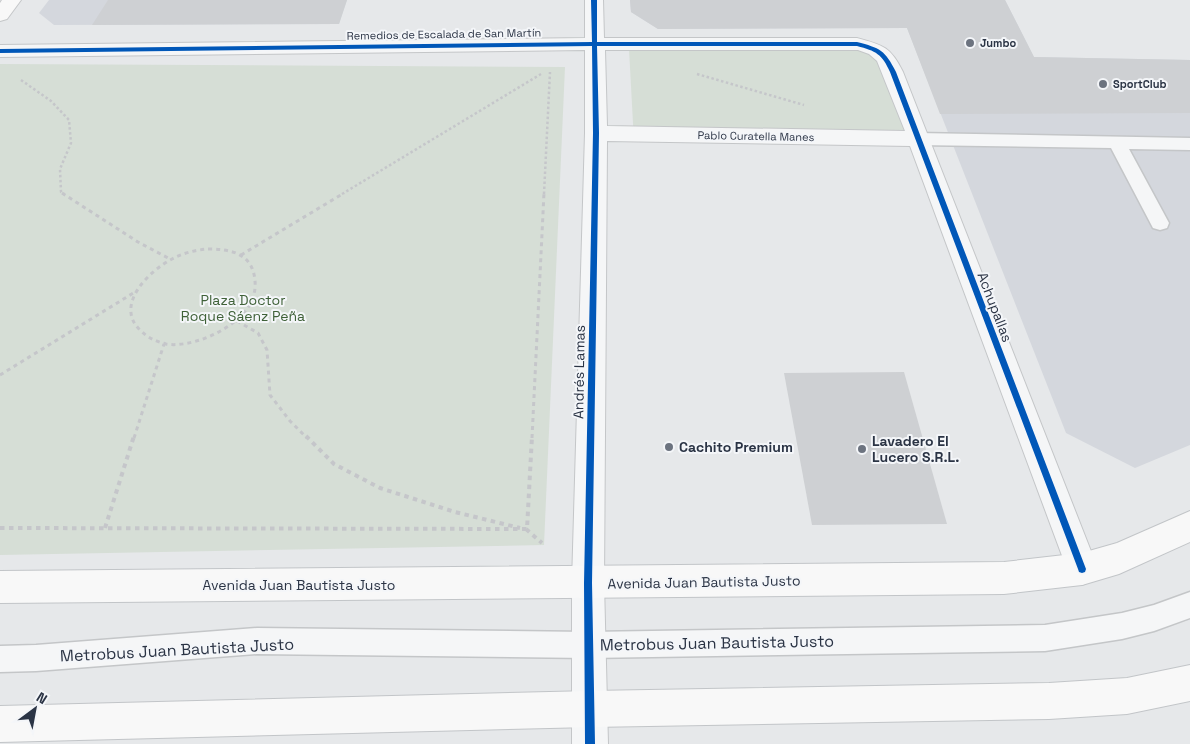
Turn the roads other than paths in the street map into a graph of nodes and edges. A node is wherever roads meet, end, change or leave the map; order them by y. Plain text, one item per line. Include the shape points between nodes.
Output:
1 (12, 0) edge
2 (594, 0) edge
3 (0, 15) edge
4 (595, 44) junction
5 (0, 50) edge
6 (885, 55) joint
7 (596, 133) junction
8 (917, 139) junction
9 (1117, 143) junction
10 (1190, 144) edge
11 (1160, 223) dead end
12 (1190, 526) edge
13 (1082, 569) junction
14 (588, 583) junction
15 (0, 587) edge
16 (1190, 605) edge
17 (588, 645) junction
18 (0, 659) edge
19 (1190, 683) edge
20 (591, 709) junction
21 (0, 724) edge
22 (590, 744) edge

1 - 3 main road
2 - 4 street, Andrés Lamas
4 - 5 street, Remedios de Escalada de San Martín
4 - 6 street, Remedios de Escalada de San Martín via 857,44
4 - 7 street, Andrés Lamas
6 - 8 street, Achupallas
7 - 8 street, Pablo Curatella Manes
7 - 14 street, Andrés Lamas
8 - 9 lane
8 - 13 street, Achupallas
9 - 10 lane
9 - 11 lane
12 - 13 main road, Avenida Juan Bautista Justo via 1119,558
13 - 14 main road, Avenida Juan Bautista Justo via 1004,578
14 - 15 main road, Avenida Juan Bautista Justo
14 - 17 street, Andrés Lamas
16 - 17 lane, Metrobus Juan Bautista Justo via 1122,626 1045,638
17 - 18 lane, Metrobus Juan Bautista Justo via 257,641
17 - 20 street, Andrés Lamas
19 - 20 main road via 1127,696 1049,701
20 - 21 main road
20 - 22 street, Andrés Lamas

